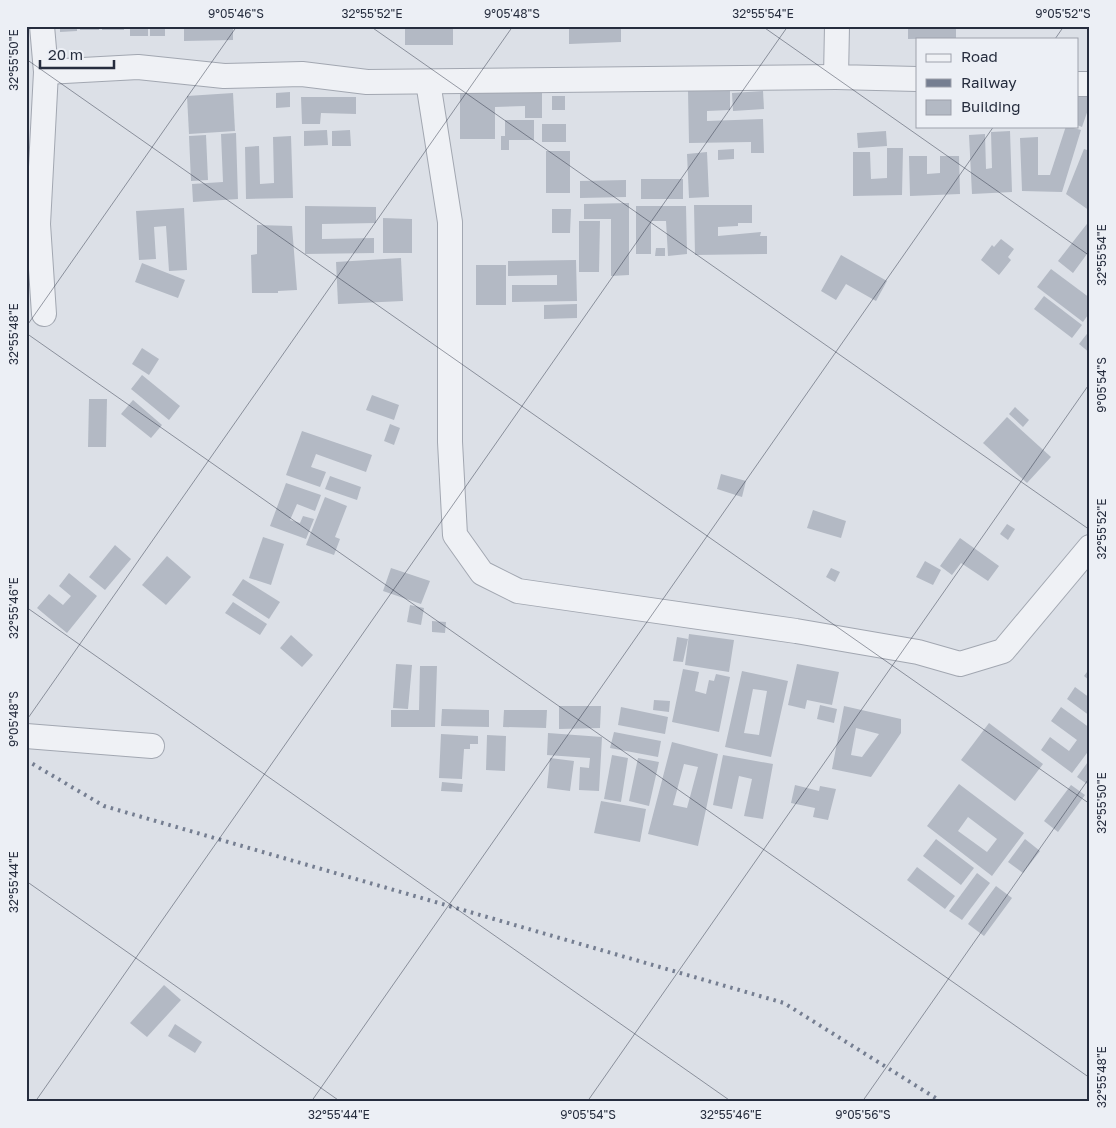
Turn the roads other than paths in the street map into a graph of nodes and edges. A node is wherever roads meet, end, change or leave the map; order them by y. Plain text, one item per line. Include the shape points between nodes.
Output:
1 (42, 26) edge
2 (837, 26) edge
3 (46, 72) junction
4 (836, 77) junction
5 (916, 79) edge
6 (428, 82) junction
7 (44, 314) dead end
8 (1090, 547) edge
9 (26, 736) edge
10 (152, 746) dead end

1 - 3 street
2 - 4 street
3 - 6 street via 138,67 224,76 302,74 367,82
3 - 7 street via 38,224
4 - 5 street
4 - 6 street
6 - 8 street via 450,222 450,442 455,536 482,573 518,591 796,631 918,652 960,664 1003,651
9 - 10 street

